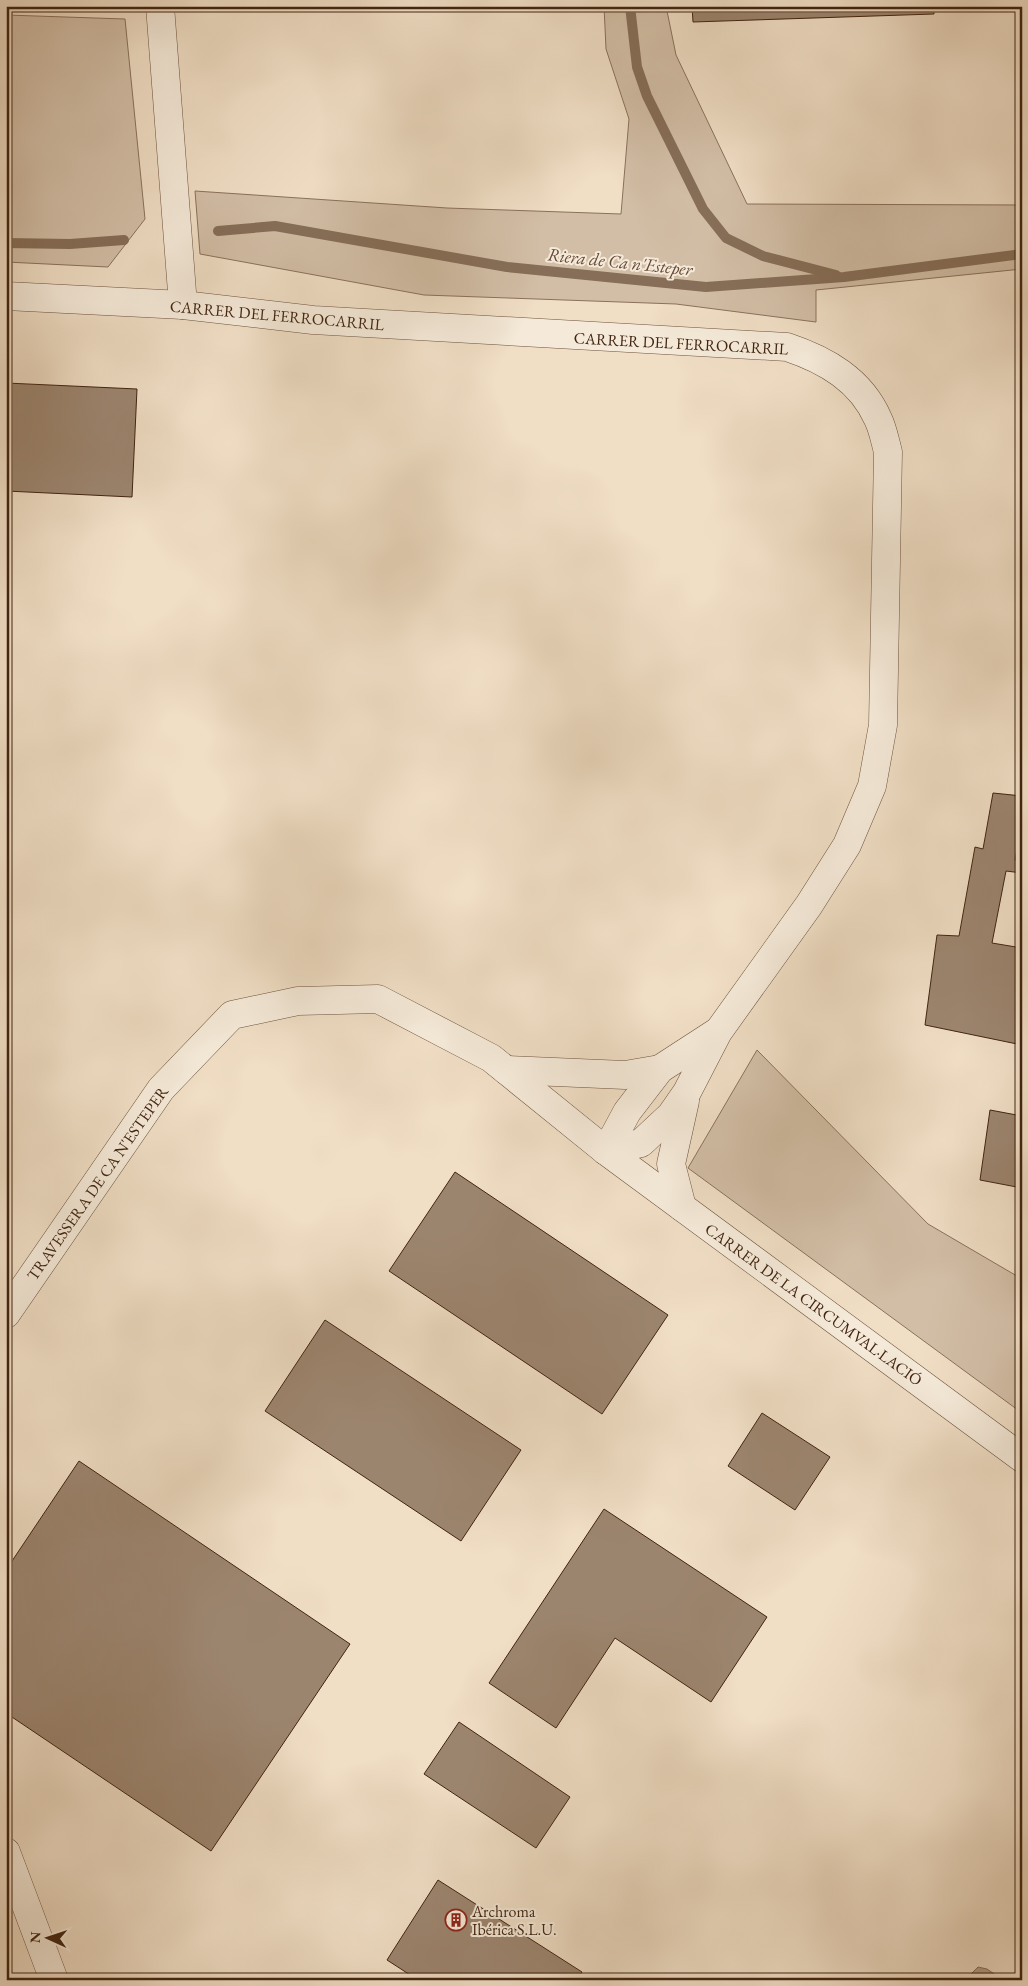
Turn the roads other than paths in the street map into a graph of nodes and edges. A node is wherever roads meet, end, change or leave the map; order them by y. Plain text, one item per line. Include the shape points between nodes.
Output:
1 (160, 6) edge
2 (6, 296) edge
3 (183, 305) junction
4 (718, 1032) junction
5 (506, 1070) junction
6 (660, 1070) junction
7 (687, 1092) junction
8 (606, 1151) junction
9 (682, 1207) junction
10 (6, 1314) edge
11 (1022, 1458) edge
12 (6, 1852) edge
13 (54, 1980) edge

1 - 3 street
2 - 3 street, CARRER DEL FERROCARRIL
3 - 4 street, CARRER DEL FERROCARRIL via 313,320 787,347 816,356 839,371 861,392 878,419 888,452 884,725 872,786 847,845 809,905
4 - 6 street, CARRER DEL FERROCARRIL
4 - 7 street, CARRER DEL FERROCARRIL
5 - 6 street, CARRER DEL FERROCARRIL via 625,1075
5 - 8 street, TRAVESSERA DE CA N'ESTEPER
5 - 10 street, TRAVESSERA DE CA N'ESTEPER via 491,1058 378,999 298,1001 232,1015 161,1089
6 - 8 street, CARRER DEL FERROCARRIL via 627,1112
7 - 8 street, CARRER DEL FERROCARRIL via 671,1115 642,1143
7 - 9 street, CARRER DEL FERROCARRIL via 671,1164
8 - 9 street, CARRER DE LA CIRCUMVAL·LACIÓ
9 - 11 street, CARRER DE LA CIRCUMVAL·LACIÓ
12 - 13 street

